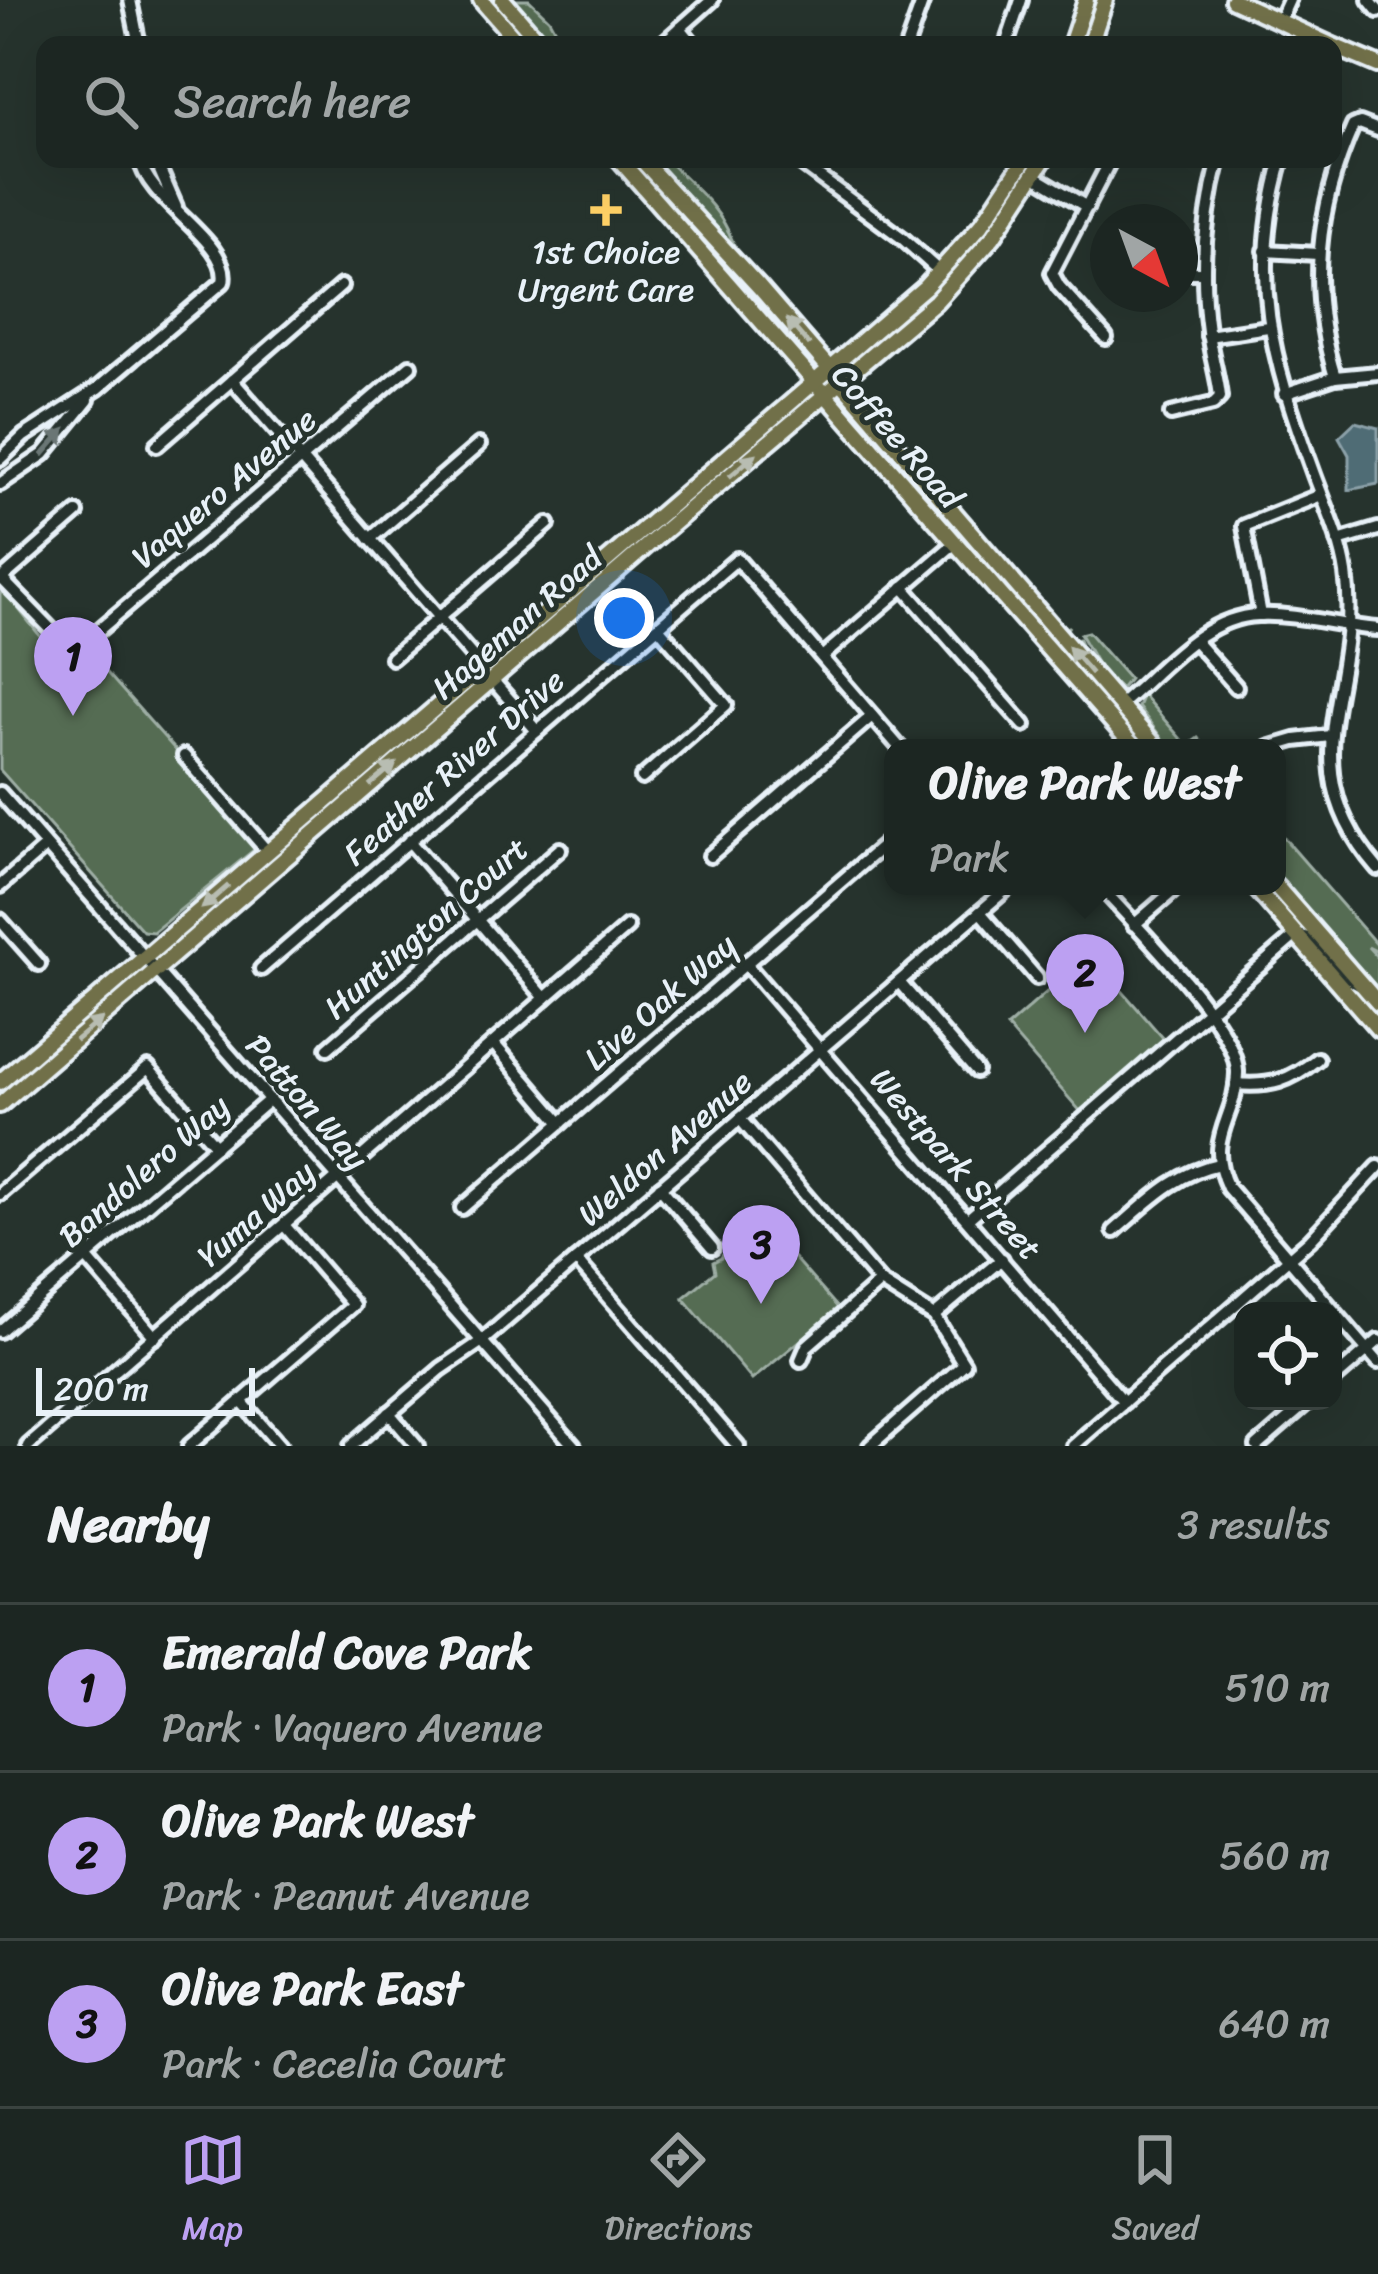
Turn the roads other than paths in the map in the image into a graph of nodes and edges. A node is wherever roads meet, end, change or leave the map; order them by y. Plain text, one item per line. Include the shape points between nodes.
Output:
1 (130, 0) edge
2 (481, 0) edge
3 (503, 0) edge
4 (712, 0) edge
5 (923, 0) edge
6 (1021, 0) edge
7 (1086, 0) edge
8 (1105, 0) edge
9 (1236, 0) edge
10 (1289, 0) edge
11 (1369, 0) edge
12 (1378, 11) edge
13 (1279, 22) junction
14 (680, 28) junction
15 (138, 36) edge
16 (512, 36) edge
17 (534, 36) edge
18 (671, 36) edge
19 (687, 36) edge
20 (911, 36) edge
21 (1009, 36) edge
22 (1074, 36) edge
23 (1093, 36) edge
24 (1311, 36) edge
25 (1342, 50) edge
26 (1378, 65) edge
27 (1378, 130) edge
28 (1342, 153) edge
29 (144, 168) edge
30 (159, 168) edge
31 (627, 168) edge
32 (649, 168) edge
33 (806, 168) edge
34 (1019, 168) edge
35 (1038, 168) edge
36 (1107, 168) edge
37 (1217, 168) edge
38 (1280, 168) edge
39 (1336, 168) edge
40 (1035, 176) junction
41 (176, 207) junction
42 (994, 207) junction
43 (1087, 207) junction
44 (1264, 250) junction
45 (1318, 254) junction
46 (940, 272) junction
47 (1198, 272) edge
48 (1204, 272) junction
49 (341, 286) dead end
50 (936, 301) junction
51 (1268, 327) junction
52 (1208, 336) junction
53 (1106, 338) dead end
54 (410, 366) dead end
55 (829, 368) junction
56 (1378, 373) edge
57 (1335, 377) junction
58 (232, 380) junction
59 (813, 382) junction
60 (842, 383) junction
61 (98, 388) junction
62 (1284, 394) junction
63 (825, 397) junction
64 (1171, 414) dead end
65 (157, 445) dead end
66 (479, 445) dead end
67 (0, 459) edge
68 (301, 459) junction
69 (708, 472) junction
70 (0, 484) edge
71 (1321, 495) junction
72 (77, 513) dead end
73 (548, 524) dead end
74 (1378, 529) edge
75 (657, 537) junction
76 (370, 538) junction
77 (1338, 542) junction
78 (955, 543) junction
79 (1, 579) edge
80 (987, 579) junction
81 (903, 587) junction
82 (548, 612) junction
83 (1261, 615) junction
84 (439, 618) junction
85 (1346, 625) junction
86 (658, 627) junction
87 (1378, 629) edge
88 (1054, 630) junction
89 (1195, 641) junction
90 (822, 657) junction
91 (392, 658) dead end
92 (482, 667) junction
93 (493, 681) junction
94 (1236, 687) dead end
95 (1120, 705) junction
96 (872, 716) junction
97 (1024, 725) dead end
98 (439, 727) junction
99 (537, 731) junction
100 (1330, 736) junction
101 (892, 739) edge
102 (1127, 739) edge
103 (1149, 739) edge
104 (1286, 742) edge
105 (184, 756) dead end
106 (642, 778) dead end
107 (0, 794) edge
108 (410, 841) junction
109 (1378, 842) edge
110 (884, 845) edge
111 (46, 846) junction
112 (560, 849) dead end
113 (268, 852) junction
114 (1364, 853) junction
115 (710, 856) dead end
116 (1378, 869) edge
117 (0, 886) edge
118 (1000, 895) edge
119 (1108, 895) edge
120 (1169, 895) edge
121 (1262, 895) edge
122 (1284, 895) edge
123 (980, 912) junction
124 (0, 920) edge
125 (477, 920) junction
126 (1134, 925) junction
127 (627, 927) dead end
128 (1296, 934) junction
129 (144, 958) junction
130 (39, 964) dead end
131 (746, 964) junction
132 (260, 970) dead end
133 (157, 971) junction
134 (1037, 978) dead end
135 (899, 982) junction
136 (1364, 987) junction
137 (544, 998) junction
138 (1378, 1004) edge
139 (1209, 1010) junction
140 (1378, 1029) edge
141 (493, 1043) junction
142 (328, 1048) dead end
143 (822, 1048) junction
144 (1317, 1059) dead end
145 (976, 1071) dead end
146 (0, 1082) edge
147 (1236, 1084) junction
148 (269, 1100) junction
149 (0, 1105) edge
150 (740, 1119) junction
151 (561, 1123) junction
152 (216, 1145) junction
153 (1219, 1164) junction
154 (1378, 1166) edge
155 (338, 1179) junction
156 (660, 1187) junction
157 (0, 1194) edge
158 (462, 1208) dead end
159 (968, 1219) junction
160 (284, 1226) junction
161 (1114, 1232) dead end
162 (712, 1248) dead end
163 (86, 1257) junction
164 (1002, 1259) junction
165 (1288, 1259) junction
166 (576, 1260) junction
167 (880, 1282) junction
168 (934, 1316) junction
169 (0, 1331) edge
170 (155, 1336) junction
171 (482, 1341) junction
172 (1373, 1346) edge
173 (801, 1360) dead end
174 (1378, 1362) edge
175 (1342, 1372) edge
176 (242, 1401) junction
177 (1124, 1402) junction
178 (1299, 1410) edge
179 (389, 1413) junction
180 (28, 1446) edge
181 (189, 1446) edge
182 (280, 1446) edge
183 (351, 1446) edge
184 (417, 1446) edge
185 (574, 1446) edge
186 (738, 1446) edge
187 (870, 1446) edge
188 (1072, 1446) edge
189 (1257, 1446) edge

1 - 15 street
2 - 16 main road
3 - 17 main road
4 - 14 street
5 - 20 street
6 - 21 street
7 - 22 main road
8 - 23 main road
9 - 13 main road
10 - 13 street
11 - 12 street
13 - 24 main road
14 - 18 street
14 - 19 street
25 - 26 main road
27 - 28 street via 1353,126
29 - 41 street via 152,188
30 - 41 street
31 - 59 main road, Coffee Road
55 -> 32 main road, Coffee Road
33 - 46 street
34 - 42 main road, Hageman Road
35 - 40 main road
36 - 43 street
37 - 48 street
38 - 44 street
39 - 45 street
40 - 43 street
40 - 50 main road, Hageman Road
41 - 61 street via 222,262 223,282
42 - 46 main road, Hageman Road
42 - 50 main road via 993,225
43 - 53 street via 1052,273
44 - 45 street
44 - 51 street
45 - 57 street via 1320,314
46 - 55 main road, Hageman Road
47 - 48 street
48 - 52 street
49 - 58 street
50 - 60 main road, Hageman Road
51 - 52 street
51 - 62 street
52 - 64 street via 1220,397
54 - 68 street, Vaquero Avenue
55 - 59 main road, Hageman Road
55 - 60 main road, Coffee Road
56 - 57 street
57 - 62 street
58 - 65 street
58 - 68 street
59 - 63 main road, Coffee Road
59 - 69 main road, Hageman Road
60 - 63 main road, Hageman Road
60 - 88 main road, Coffee Road
61 - 67 street
70 -> 61 street via 44,454
62 - 71 street
75 -> 63 main road, Hageman Road
63 - 78 main road, Coffee Road
66 - 76 street
68 - 76 street
68 - 79 street, Vaquero Avenue via 73,652
69 - 75 main road via 707,485
69 - 82 main road, Hageman Road
71 - 77 street
71 - 83 street via 1244,526
72 - 79 street
73 - 84 street
74 - 77 street
75 - 93 main road, Hageman Road
76 - 84 street
77 - 85 street
78 - 80 main road, Coffee Road
78 - 81 street
80 - 88 main road
80 - 102 main road, Coffee Road
81 - 90 street
81 - 97 street
82 - 92 main road, Hageman Road
82 - 93 main road
83 - 85 street
83 - 89 street via 1226,621
84 - 91 street
84 - 92 street
85 - 87 street
85 - 100 street
86 - 90 street, Feather River Drive via 737,559
86 - 99 street, Feather River Drive
86 - 106 street via 726,705
95 -> 88 main road, Coffee Road
89 - 94 street
89 - 95 street
90 - 96 street
92 - 98 main road via 484,678
92 - 113 main road, Hageman Road
93 - 98 main road, Hageman Road
93 - 99 street
95 - 103 main road, Coffee Road
96 - 101 street
96 - 115 street
133 -> 98 main road, Hageman Road
99 - 108 street, Feather River Drive
100 - 104 street
100 - 114 street via 1338,803
105 - 113 street
107 - 111 street, Patton Way
108 - 125 street
108 - 132 street, Feather River Drive
109 - 114 street
110 - 131 street, Live Oak Way
111 - 117 street
111 - 129 street, Patton Way
112 - 125 street, Huntington Court
113 -> 129 main road, Hageman Road
114 - 116 street
118 - 123 street, Weldon Avenue
119 - 126 street
120 - 126 street
121 - 128 main road
122 - 136 main road
123 - 134 street
123 - 135 street, Weldon Avenue
124 - 130 street
125 - 137 street
125 - 142 street, Huntington Court
126 - 139 street
127 - 137 street, Yuma Way
128 - 136 street
128 - 139 street
128 - 140 main road
129 - 133 street, Patton Way
129 - 146 main road, Hageman Road
131 - 143 street, Westpark Street
131 - 151 street, Live Oak Way
133 - 148 street, Patton Way
149 -> 133 main road, Hageman Road
135 - 143 street, Weldon Avenue
135 - 145 street
136 - 138 main road
137 - 141 street, Yuma Way
139 - 147 street via 1233,1048
139 - 159 street
141 - 151 street
141 - 155 street, Yuma Way
143 - 150 street, Weldon Avenue
143 - 159 street, Westpark Street
144 - 147 street via 1282,1082
147 - 153 street
148 - 152 street, Bandolero Way
148 - 155 street, Patton Way
150 - 156 street, Weldon Avenue
150 - 167 street
151 - 158 street, Live Oak Way
152 - 157 street via 148,1068
152 - 163 street, Bandolero Way
153 - 161 street via 1173,1181
153 - 165 street via 1228,1188
154 - 165 street
155 - 160 street, Yuma Way
155 - 171 street, Patton Way
156 - 162 street
156 - 166 street, Weldon Avenue
159 - 164 street, Westpark Street
160 - 170 street, Yuma Way
160 - 176 street via 353,1305
163 - 169 street, Bandolero Way
163 - 170 street
164 - 168 street
164 - 177 street, Westpark Street
165 - 172 street
165 - 177 street
166 - 171 street, Weldon Avenue
166 - 186 street
167 - 168 street
167 - 173 street
168 - 187 street via 964,1364
170 - 180 street, Yuma Way
171 - 179 street, Weldon Avenue
171 - 185 street, Patton Way
172 - 174 street
172 - 175 street
176 - 181 street
176 - 182 street
177 - 188 street
178 - 189 street
179 - 183 street, Weldon Avenue
179 - 184 street

